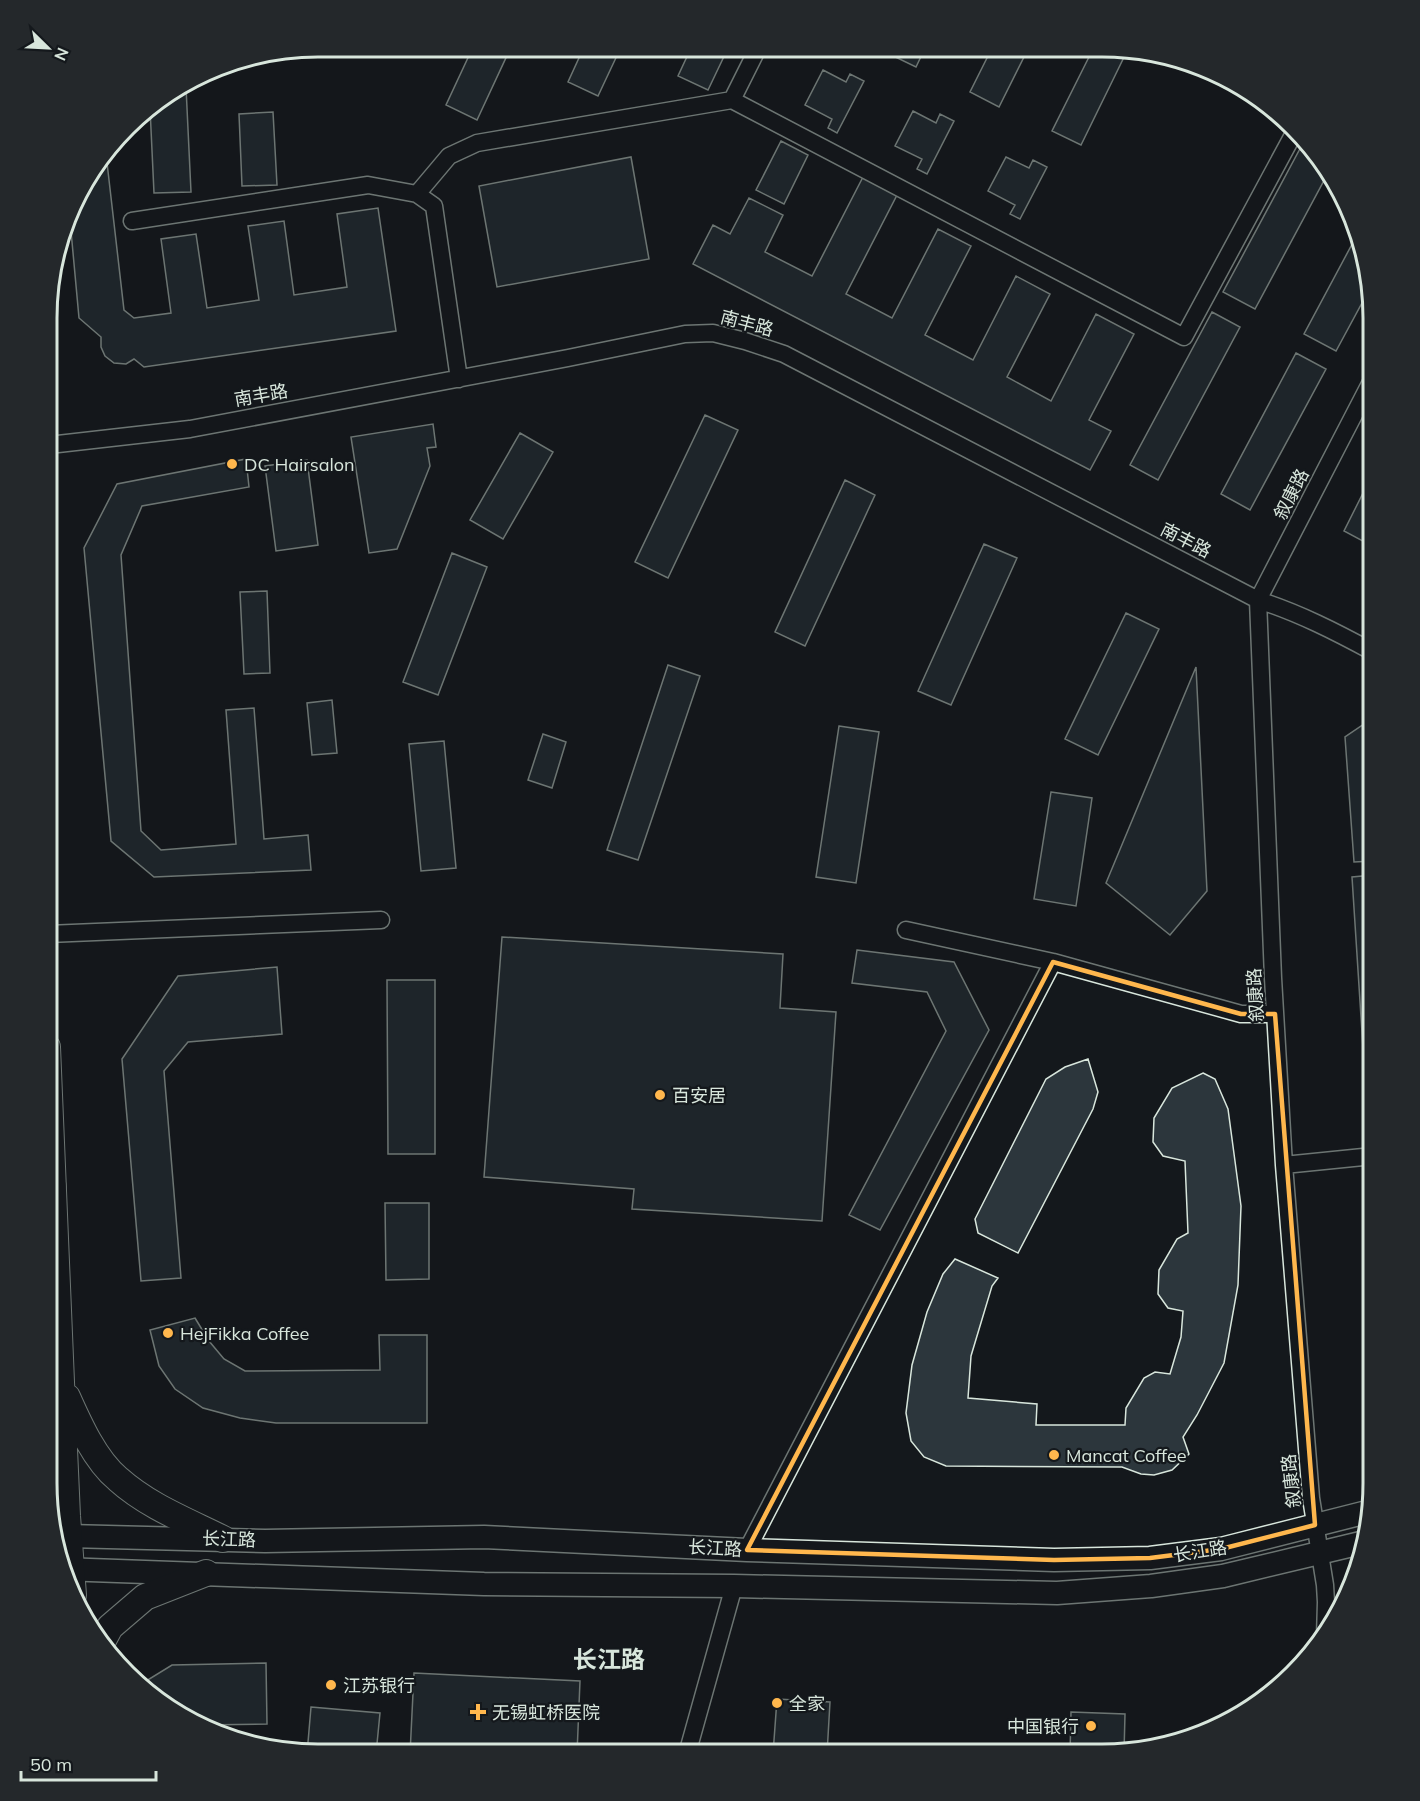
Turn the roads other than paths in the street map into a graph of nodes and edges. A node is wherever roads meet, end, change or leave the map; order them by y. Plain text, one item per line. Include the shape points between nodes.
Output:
1 (754, 57) edge
2 (732, 100) junction
3 (1291, 139) edge
4 (417, 194) junction
5 (132, 221) dead end
6 (459, 379) junction
7 (1363, 397) edge
8 (57, 444) edge
9 (1258, 600) junction
10 (1363, 646) edge
11 (381, 921) dead end
12 (906, 930) dead end
13 (57, 933) edge
14 (1053, 962) junction
15 (1275, 1014) junction
16 (1363, 1157) edge
17 (1284, 1165) junction
18 (57, 1295) edge
19 (61, 1382) junction
20 (1361, 1513) edge
21 (1315, 1525) junction
22 (61, 1528) edge
23 (63, 1537) edge
24 (223, 1539) junction
25 (1355, 1545) edge
26 (747, 1550) junction
27 (1320, 1554) junction
28 (72, 1569) edge
29 (206, 1573) junction
30 (734, 1586) junction
31 (1325, 1618) edge
32 (106, 1636) edge
33 (690, 1744) edge

1 - 2 street
2 - 3 street via 1184,337
2 - 4 street via 477,143 449,156
4 - 5 street via 368,185
4 - 6 street via 434,206
6 - 8 street, 南丰路 via 190,429
6 - 9 street, 南丰路 via 685,334 713,333 745,340 784,354
7 - 9 street, 叙康路
9 - 10 street, 南丰路 via 1324,625
9 - 15 street, 叙康路
11 - 13 street
12 - 14 street
14 - 15 street via 1241,1014
14 - 26 street
15 - 17 street, 叙康路
16 - 17 street
17 - 21 street, 叙康路
18 - 19 main road
19 - 22 main road
19 - 24 main road via 82,1430 116,1478 144,1498
20 - 21 main road, 长江路
21 - 26 main road, 长江路 via 1221,1549 1150,1558 1054,1560
21 - 27 street, 叙康路
23 - 24 main road, 长江路
24 - 26 main road, 长江路 via 484,1538
25 - 27 main road, 长江路
27 - 30 main road, 长江路 via 1223,1576 1057,1593
27 - 31 street, 叙康路
28 - 29 main road, 长江路
29 - 30 main road, 长江路 via 484,1584
29 - 32 main road via 145,1597 110,1627
30 - 33 street

